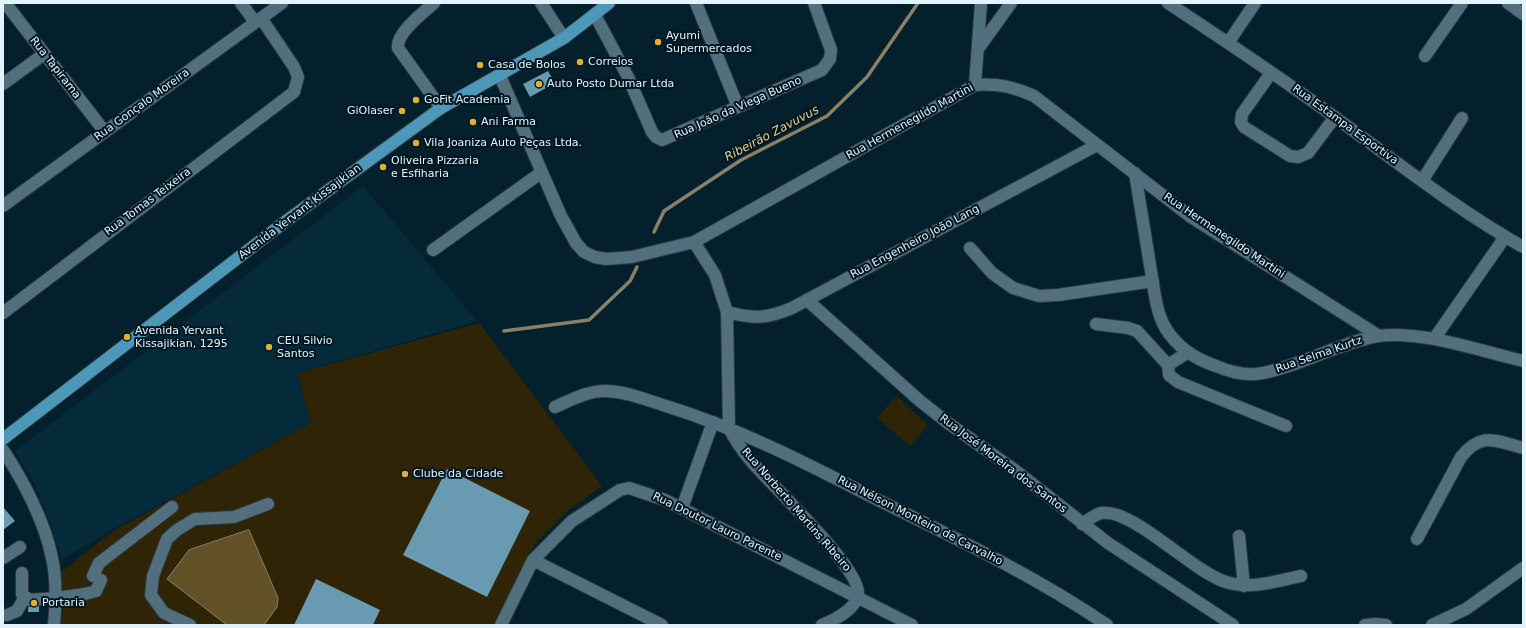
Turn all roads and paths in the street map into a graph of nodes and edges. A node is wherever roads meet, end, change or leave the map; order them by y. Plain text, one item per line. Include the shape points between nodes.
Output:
1 (241, 3) edge
2 (282, 3) edge
3 (434, 3) edge
4 (540, 3) edge
5 (609, 3) edge
6 (696, 3) edge
7 (814, 3) edge
8 (981, 3) edge
9 (1011, 3) edge
10 (1168, 3) edge
11 (1255, 3) edge
12 (1462, 3) edge
13 (1508, 3) edge
14 (6, 4) edge
15 (1523, 14) edge
16 (595, 16) junction
17 (258, 20) junction
18 (564, 38) junction
19 (1228, 43) junction
20 (977, 50) junction
21 (44, 54) junction
22 (1425, 56) dead end
23 (1271, 73) junction
24 (500, 76) junction
25 (3, 84) edge
26 (975, 85) junction
27 (738, 107) junction
28 (441, 108) junction
29 (1335, 117) junction
30 (1462, 118) dead end
31 (105, 132) junction
32 (1096, 144) junction
33 (542, 172) junction
34 (1134, 173) junction
35 (1422, 181) junction
36 (3, 206) edge
37 (1505, 237) junction
38 (694, 242) junction
39 (1523, 247) edge
40 (970, 248) dead end
41 (433, 250) dead end
42 (1153, 281) junction
43 (806, 300) junction
44 (728, 312) junction
45 (3, 313) edge
46 (1096, 324) dead end
47 (1379, 336) junction
48 (1434, 340) junction
49 (1187, 353) junction
50 (1523, 361) edge
51 (1168, 365) junction
52 (555, 407) dead end
53 (713, 422) junction
54 (1286, 426) dead end
55 (729, 428) junction
56 (3, 439) edge
57 (1523, 448) edge
58 (3, 450) edge
59 (268, 504) dead end
60 (172, 507) dead end
61 (682, 508) junction
62 (1082, 524) junction
63 (1239, 536) dead end
64 (1417, 539) dead end
65 (20, 547) dead end
66 (3, 558) edge
67 (534, 560) junction
68 (1523, 568) edge
69 (22, 573) dead end
70 (1301, 576) dead end
71 (1244, 586) junction
72 (857, 596) junction
73 (24, 598) junction
74 (56, 598) junction
75 (7, 615) dead end
76 (54, 625) edge
77 (190, 625) edge
78 (501, 625) edge
79 (662, 625) edge
80 (822, 625) edge
81 (912, 625) edge
82 (1107, 625) edge
83 (1233, 625) edge
84 (1366, 625) edge
85 (1386, 625) edge
86 (1432, 625) edge

1 - 17 street
2 - 17 street, Rua Gonçalo Moreira
3 - 28 street via 402,34 398,48
4 - 18 street
5 - 16 main road, Avenida Yervant Kissajikian
6 - 27 street
7 - 27 street, Rua João da Viega Bueno via 831,50 830,59 822,70
8 - 20 street
9 - 20 street
10 - 19 street, Rua Estampa Esportiva
11 - 19 street
12 - 22 street
13 - 15 street
14 - 21 street, Rua Tapirama
16 - 18 main road, Avenida Yervant Kissajikian
16 - 27 street, Rua João da Viega Bueno via 628,77 656,137 662,140
17 - 31 street, Rua Gonçalo Moreira
17 - 45 street, Rua Tomas Teixeira via 294,67 298,77 294,92
18 - 24 main road, Avenida Yervant Kissajikian
19 - 23 street, Rua Estampa Esportiva
20 - 26 street
21 - 25 street
21 - 31 street, Rua Tapirama
23 - 29 street, Rua Estampa Esportiva
23 - 29 street via 1242,114 1241,122 1244,127 1290,156 1298,157 1308,154
24 - 28 main road, Avenida Yervant Kissajikian
24 - 33 street, Rua Hermenegildo Martini
26 - 32 street, Rua Hermenegildo Martini via 1004,85 1034,96
26 - 38 street, Rua Hermenegildo Martini
28 - 56 main road, Avenida Yervant Kissajikian via 280,226
29 - 35 street, Rua Estampa Esportiva
30 - 35 street
31 - 36 street, Rua Gonçalo Moreira
32 - 34 street, Rua Hermenegildo Martini
32 - 43 street, Rua Engenheiro João Lang
33 - 38 street, Rua Hermenegildo Martini via 560,216 576,243 590,255 606,259 632,257
33 - 41 street
34 - 42 street, Rua Selma Kurtz
34 - 47 street, Rua Hermenegildo Martini via 1191,217
35 - 37 street, Rua Estampa Esportiva
37 - 39 street, Rua Estampa Esportiva
37 - 48 street
38 - 44 street, Rua Norberto Martins Ribeiro via 715,275
40 - 42 street via 992,273 1013,288 1038,296
42 - 49 street, Rua Selma Kurtz via 1157,306 1166,329
43 - 44 street, Rua Engenheiro João Lang via 773,316 758,318
43 - 62 street, Rua José Moreira dos Santos via 920,401 1016,471
44 - 55 street, Rua Norberto Martins Ribeiro
46 - 51 street via 1137,331
47 - 48 street, Rua Selma Kurtz via 1416,336
47 - 49 street, Rua Selma Kurtz via 1348,344 1280,369 1260,373 1225,370
48 - 50 street, Rua Selma Kurtz
49 - 51 street
51 - 54 street via 1169,375 1178,382
52 - 53 street, Rua Nélson Monteiro de Carvalho via 587,394 606,391 626,393
53 - 55 street, Rua Nélson Monteiro de Carvalho
53 - 61 street
55 - 72 street, Rua Norberto Martins Ribeiro via 751,461 828,544 852,575 856,583
55 - 82 street, Rua Nélson Monteiro de Carvalho via 808,464 977,550 1067,598
57 - 64 street via 1486,440 1477,441 1468,447
58 - 74 street via 38,516 52,558
59 - 77 street via 234,517 195,519 167,539 153,576 151,595 164,613
60 - 74 street via 98,564 96,591
61 - 67 street, Rua Doutor Lauro Parente via 644,492 629,488 620,490 572,521
61 - 72 street, Rua Doutor Lauro Parente
62 - 71 street via 1101,513 1126,518 1204,572 1225,582
62 - 83 street, Rua José Moreira dos Santos
63 - 71 street
65 - 66 street
67 - 78 street, Rua Doutor Lauro Parente
67 - 79 street
68 - 86 street via 1466,609
69 - 73 street
70 - 71 street
72 - 80 street via 847,610
72 - 81 street, Rua Doutor Lauro Parente
73 - 74 street
73 - 75 street via 18,611
74 - 76 street
84 - 85 street

